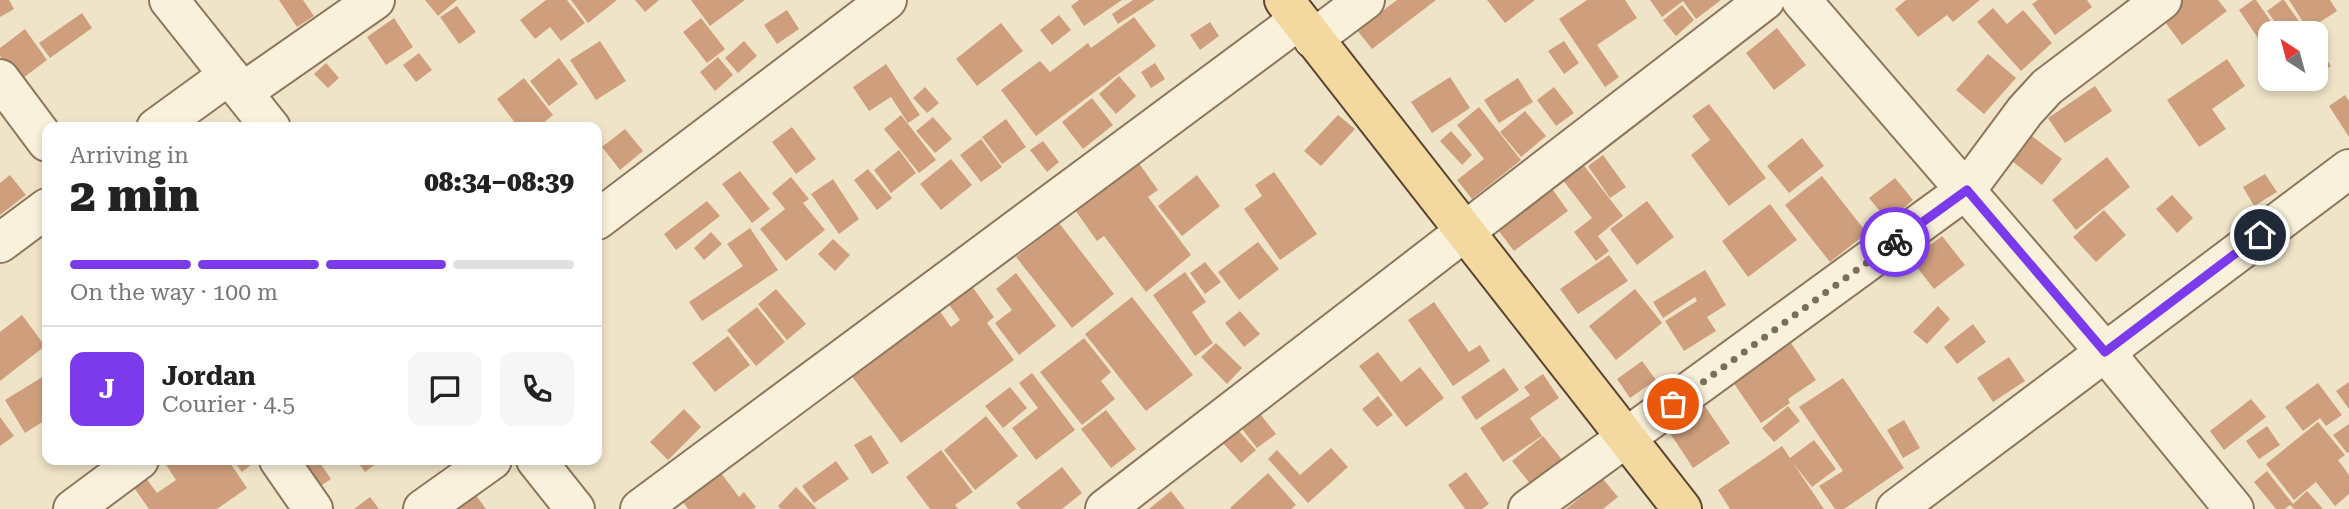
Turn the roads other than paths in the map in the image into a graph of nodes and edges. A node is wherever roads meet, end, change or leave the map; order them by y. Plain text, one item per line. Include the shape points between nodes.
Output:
1 (169, 0) edge
2 (375, 0) edge
3 (887, 0) edge
4 (1366, 0) edge
5 (1765, 0) edge
6 (1801, 0) edge
7 (2162, 0) edge
8 (1299, 19) edge
9 (0, 79) edge
10 (236, 83) junction
11 (167, 122) edge
12 (266, 122) edge
13 (42, 135) edge
14 (2349, 169) edge
15 (1967, 190) junction
16 (42, 212) edge
17 (602, 216) edge
18 (1464, 232) junction
19 (0, 243) edge
20 (2105, 352) junction
21 (1628, 438) junction
22 (132, 465) edge
23 (282, 465) edge
24 (485, 465) edge
25 (540, 465) edge
26 (73, 509) edge
27 (313, 509) edge
28 (423, 509) edge
29 (575, 509) edge
30 (640, 509) edge
31 (1105, 509) edge
32 (1528, 509) edge
33 (1682, 509) edge
34 (1896, 509) edge
35 (2234, 509) edge

1 - 10 street
2 - 10 street
3 - 17 street
4 - 8 street
5 - 18 street
6 - 15 street
7 - 15 street via 2048,87
8 - 18 main road
8 - 30 street
9 - 13 street
10 - 11 street
10 - 12 street
14 - 20 street
15 - 20 street
15 - 21 street
16 - 19 street
18 - 21 main road
18 - 31 street
20 - 34 street
20 - 35 street
21 - 32 street
21 - 33 main road
22 - 26 street
23 - 27 street
24 - 28 street
25 - 29 street

